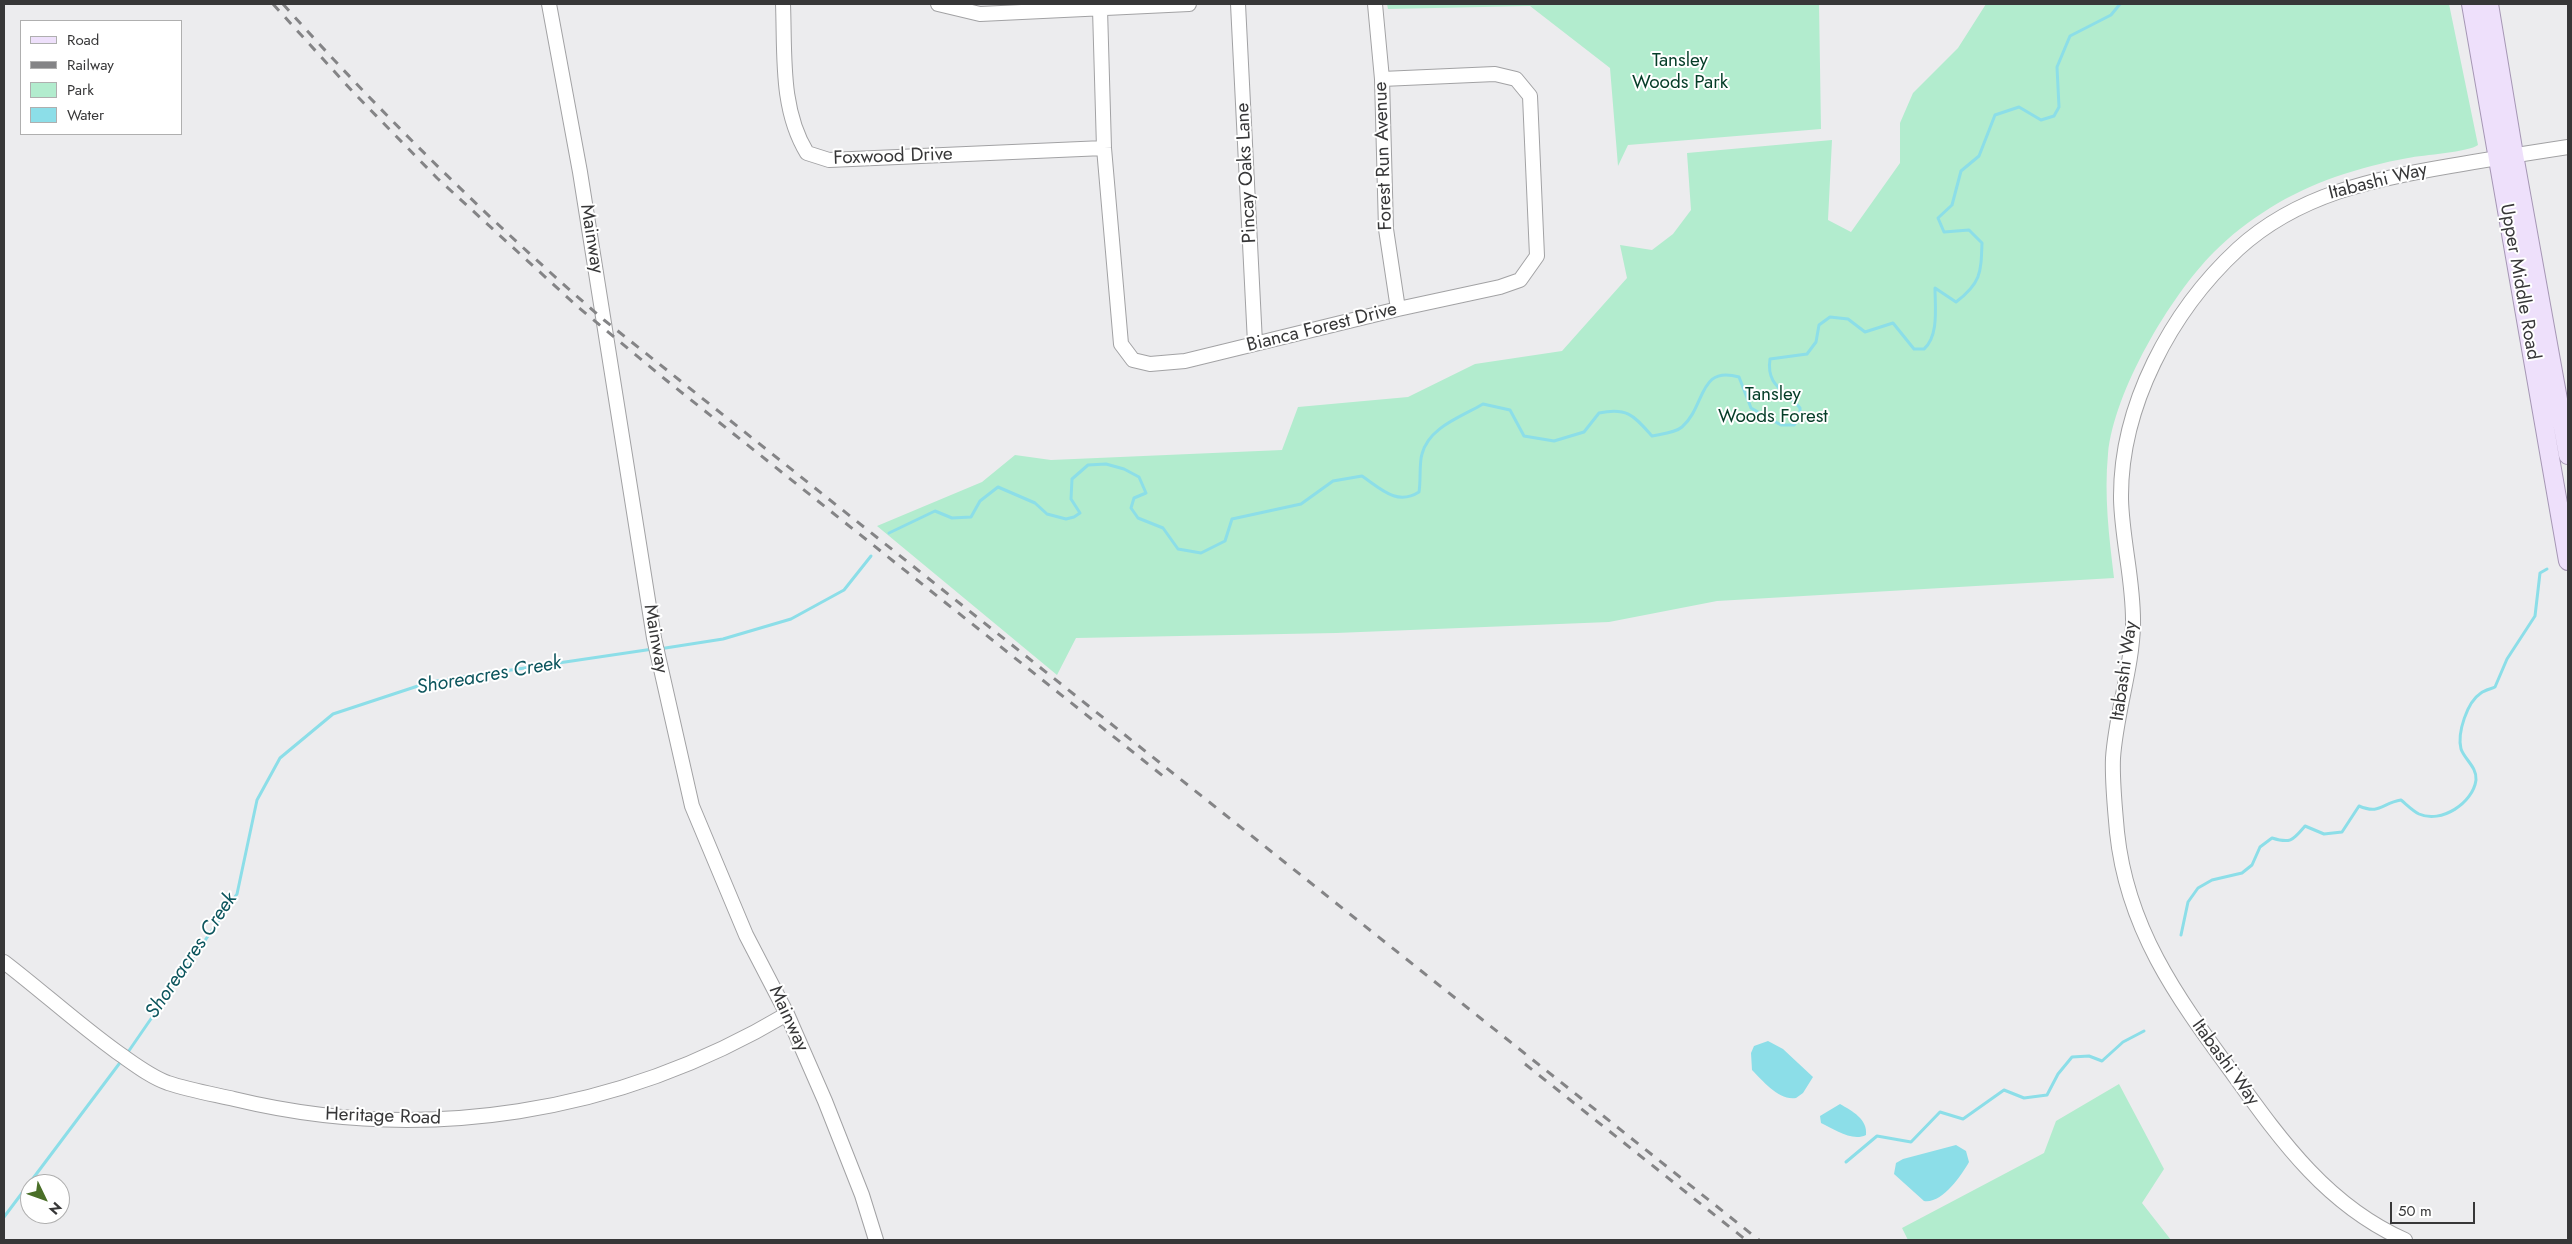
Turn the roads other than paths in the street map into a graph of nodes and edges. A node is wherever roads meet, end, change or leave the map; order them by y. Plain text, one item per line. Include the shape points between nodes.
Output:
1 (549, 4) edge
2 (783, 4) edge
3 (938, 4) edge
4 (1189, 4) edge
5 (1238, 4) edge
6 (1375, 4) edge
7 (2471, 4) edge
8 (2489, 4) edge
9 (979, 9) edge
10 (1100, 9) junction
11 (1382, 79) junction
12 (2568, 147) edge
13 (1104, 148) junction
14 (2506, 156) junction
15 (1398, 309) junction
16 (1255, 343) junction
17 (2568, 455) edge
18 (2568, 561) edge
19 (4, 962) edge
20 (787, 1014) junction
21 (876, 1240) edge
22 (2405, 1240) edge

1 - 20 street, Mainway via 580,172 654,638 692,806 746,935
2 - 13 street, Foxwood Drive via 786,95 796,135 807,153 829,160
3 - 9 street
4 - 10 street
5 - 16 street, Pincay Oaks Lane
6 - 11 street, Forest Run Avenue
7 - 14 main road, Upper Middle Road
8 - 14 main road, Upper Middle Road
9 - 10 street
10 - 13 street, Bianca Forest Drive
11 - 15 street, Forest Run Avenue via 1386,229
11 - 15 street, Bianca Forest Drive via 1496,74 1516,79 1530,96 1537,256 1520,280
12 - 14 street, Itabashi Way
13 - 16 street, Bianca Forest Drive via 1121,344 1133,360 1150,364 1185,361
14 - 17 main road, Upper Middle Road
14 - 18 main road, Upper Middle Road
14 - 22 street, Itabashi Way via 2394,175 2343,188 2302,205 2260,231 2239,248 2183,314 2152,368 2135,409 2123,466 2123,526 2133,599 2133,626 2115,741 2113,780 2118,843 2141,926 2172,988 2289,1150 2319,1183 2347,1206
15 - 16 street, Bianca Forest Drive
19 - 20 street, Heritage Road via 90,1033 167,1083 282,1110 388,1120 491,1116 555,1106 642,1081 721,1050
20 - 21 street, Mainway via 862,1194

